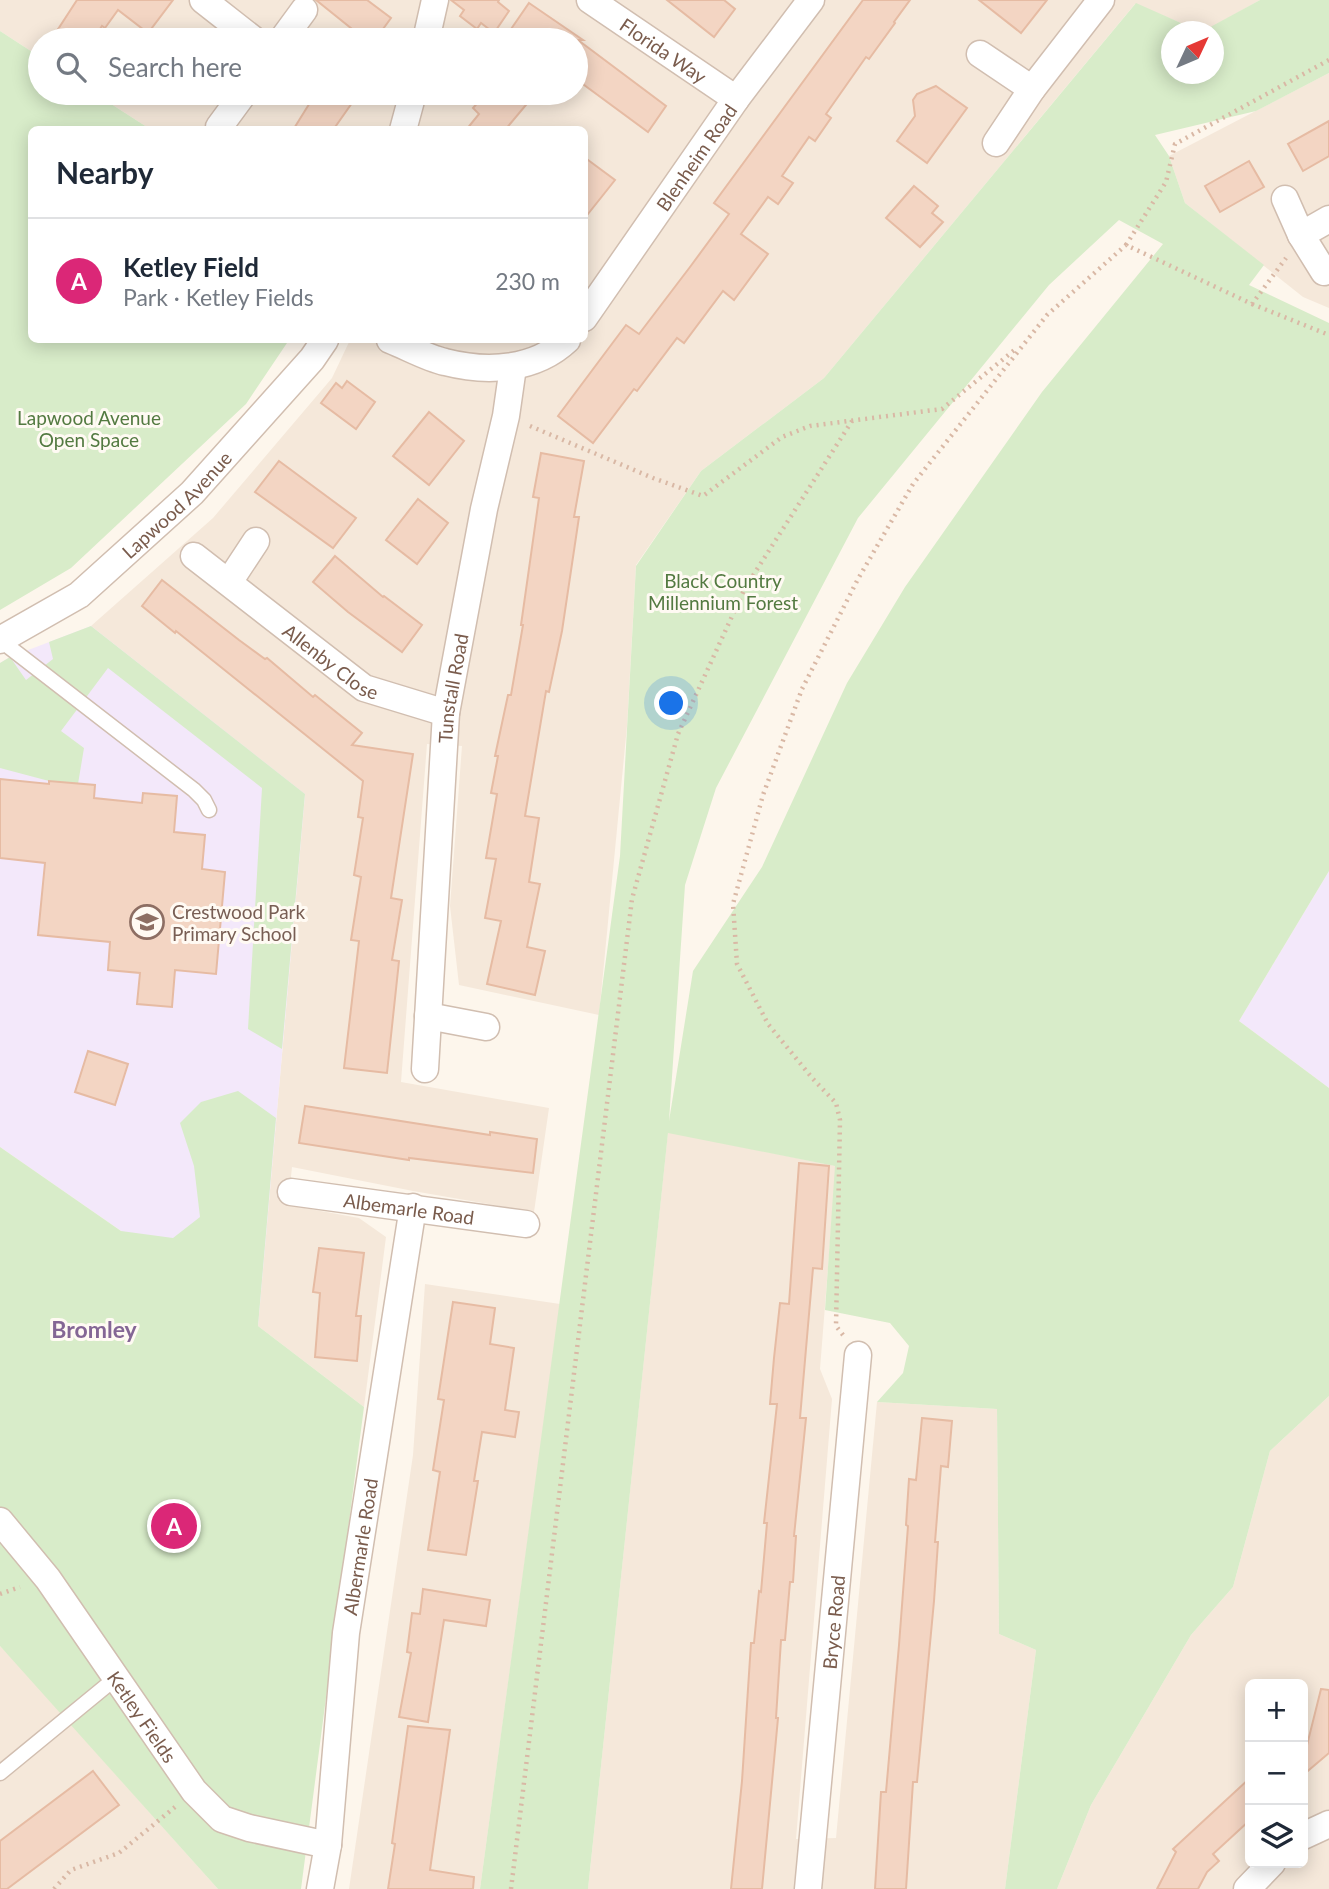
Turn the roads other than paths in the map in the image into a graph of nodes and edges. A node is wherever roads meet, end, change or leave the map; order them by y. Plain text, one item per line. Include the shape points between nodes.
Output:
1 (203, 0) edge
2 (435, 0) edge
3 (590, 0) edge
4 (811, 0) edge
5 (1101, 0) edge
6 (304, 10) dead end
7 (239, 28) edge
8 (291, 28) edge
9 (429, 28) edge
10 (980, 54) dead end
11 (1032, 89) junction
12 (736, 99) junction
13 (235, 105) edge
14 (410, 105) edge
15 (220, 126) edge
16 (404, 126) edge
17 (996, 143) dead end
18 (1285, 199) dead end
19 (1329, 219) edge
20 (1306, 241) junction
21 (1324, 272) dead end
22 (588, 312) edge
23 (323, 343) edge
24 (397, 343) edge
25 (564, 343) edge
26 (513, 367) junction
27 (256, 541) dead end
28 (194, 556) dead end
29 (229, 582) junction
30 (0, 640) edge
31 (446, 713) junction
32 (209, 810) dead end
33 (428, 1016) junction
34 (485, 1027) dead end
35 (425, 1069) dead end
36 (291, 1192) dead end
37 (413, 1207) junction
38 (526, 1224) dead end
39 (858, 1355) road end
40 (0, 1521) edge
41 (117, 1677) junction
42 (0, 1773) edge
43 (1329, 1824) edge
44 (1308, 1834) edge
45 (328, 1845) junction
46 (1267, 1868) edge
47 (320, 1889) edge
48 (808, 1889) edge
49 (1247, 1889) edge

1 - 7 street
2 - 9 street
3 - 12 street, Florida Way
4 - 12 street, Blenheim Road
5 - 11 street
6 - 8 street
10 - 11 street
11 - 17 street
12 - 22 street, Blenheim Road
13 - 15 street
14 - 16 street
18 - 20 street
19 - 20 street
20 - 21 street
23 - 30 street, Lapwood Avenue via 192,493 79,595
24 - 26 street via 443,362
25 - 26 street via 539,359
26 - 31 street, Tunstall Road
27 - 29 street
28 - 29 street, Allenby Close
29 - 31 street, Allenby Close via 364,688
30 - 32 lane via 194,790
31 - 33 street, Tunstall Road
33 - 34 street
33 - 35 street, Tunstall Road
36 - 37 street, Albemarle Road
37 - 38 street, Albemarle Road
37 - 45 street, Albermarle Road via 345,1633
39 - 48 street, Bryce Road
40 - 41 street, Ketley Fields via 48,1579
41 - 42 lane
41 - 45 street, Ketley Fields via 194,1791 222,1819
43 - 44 street
45 - 47 street, Albermarle Road
46 - 49 street

